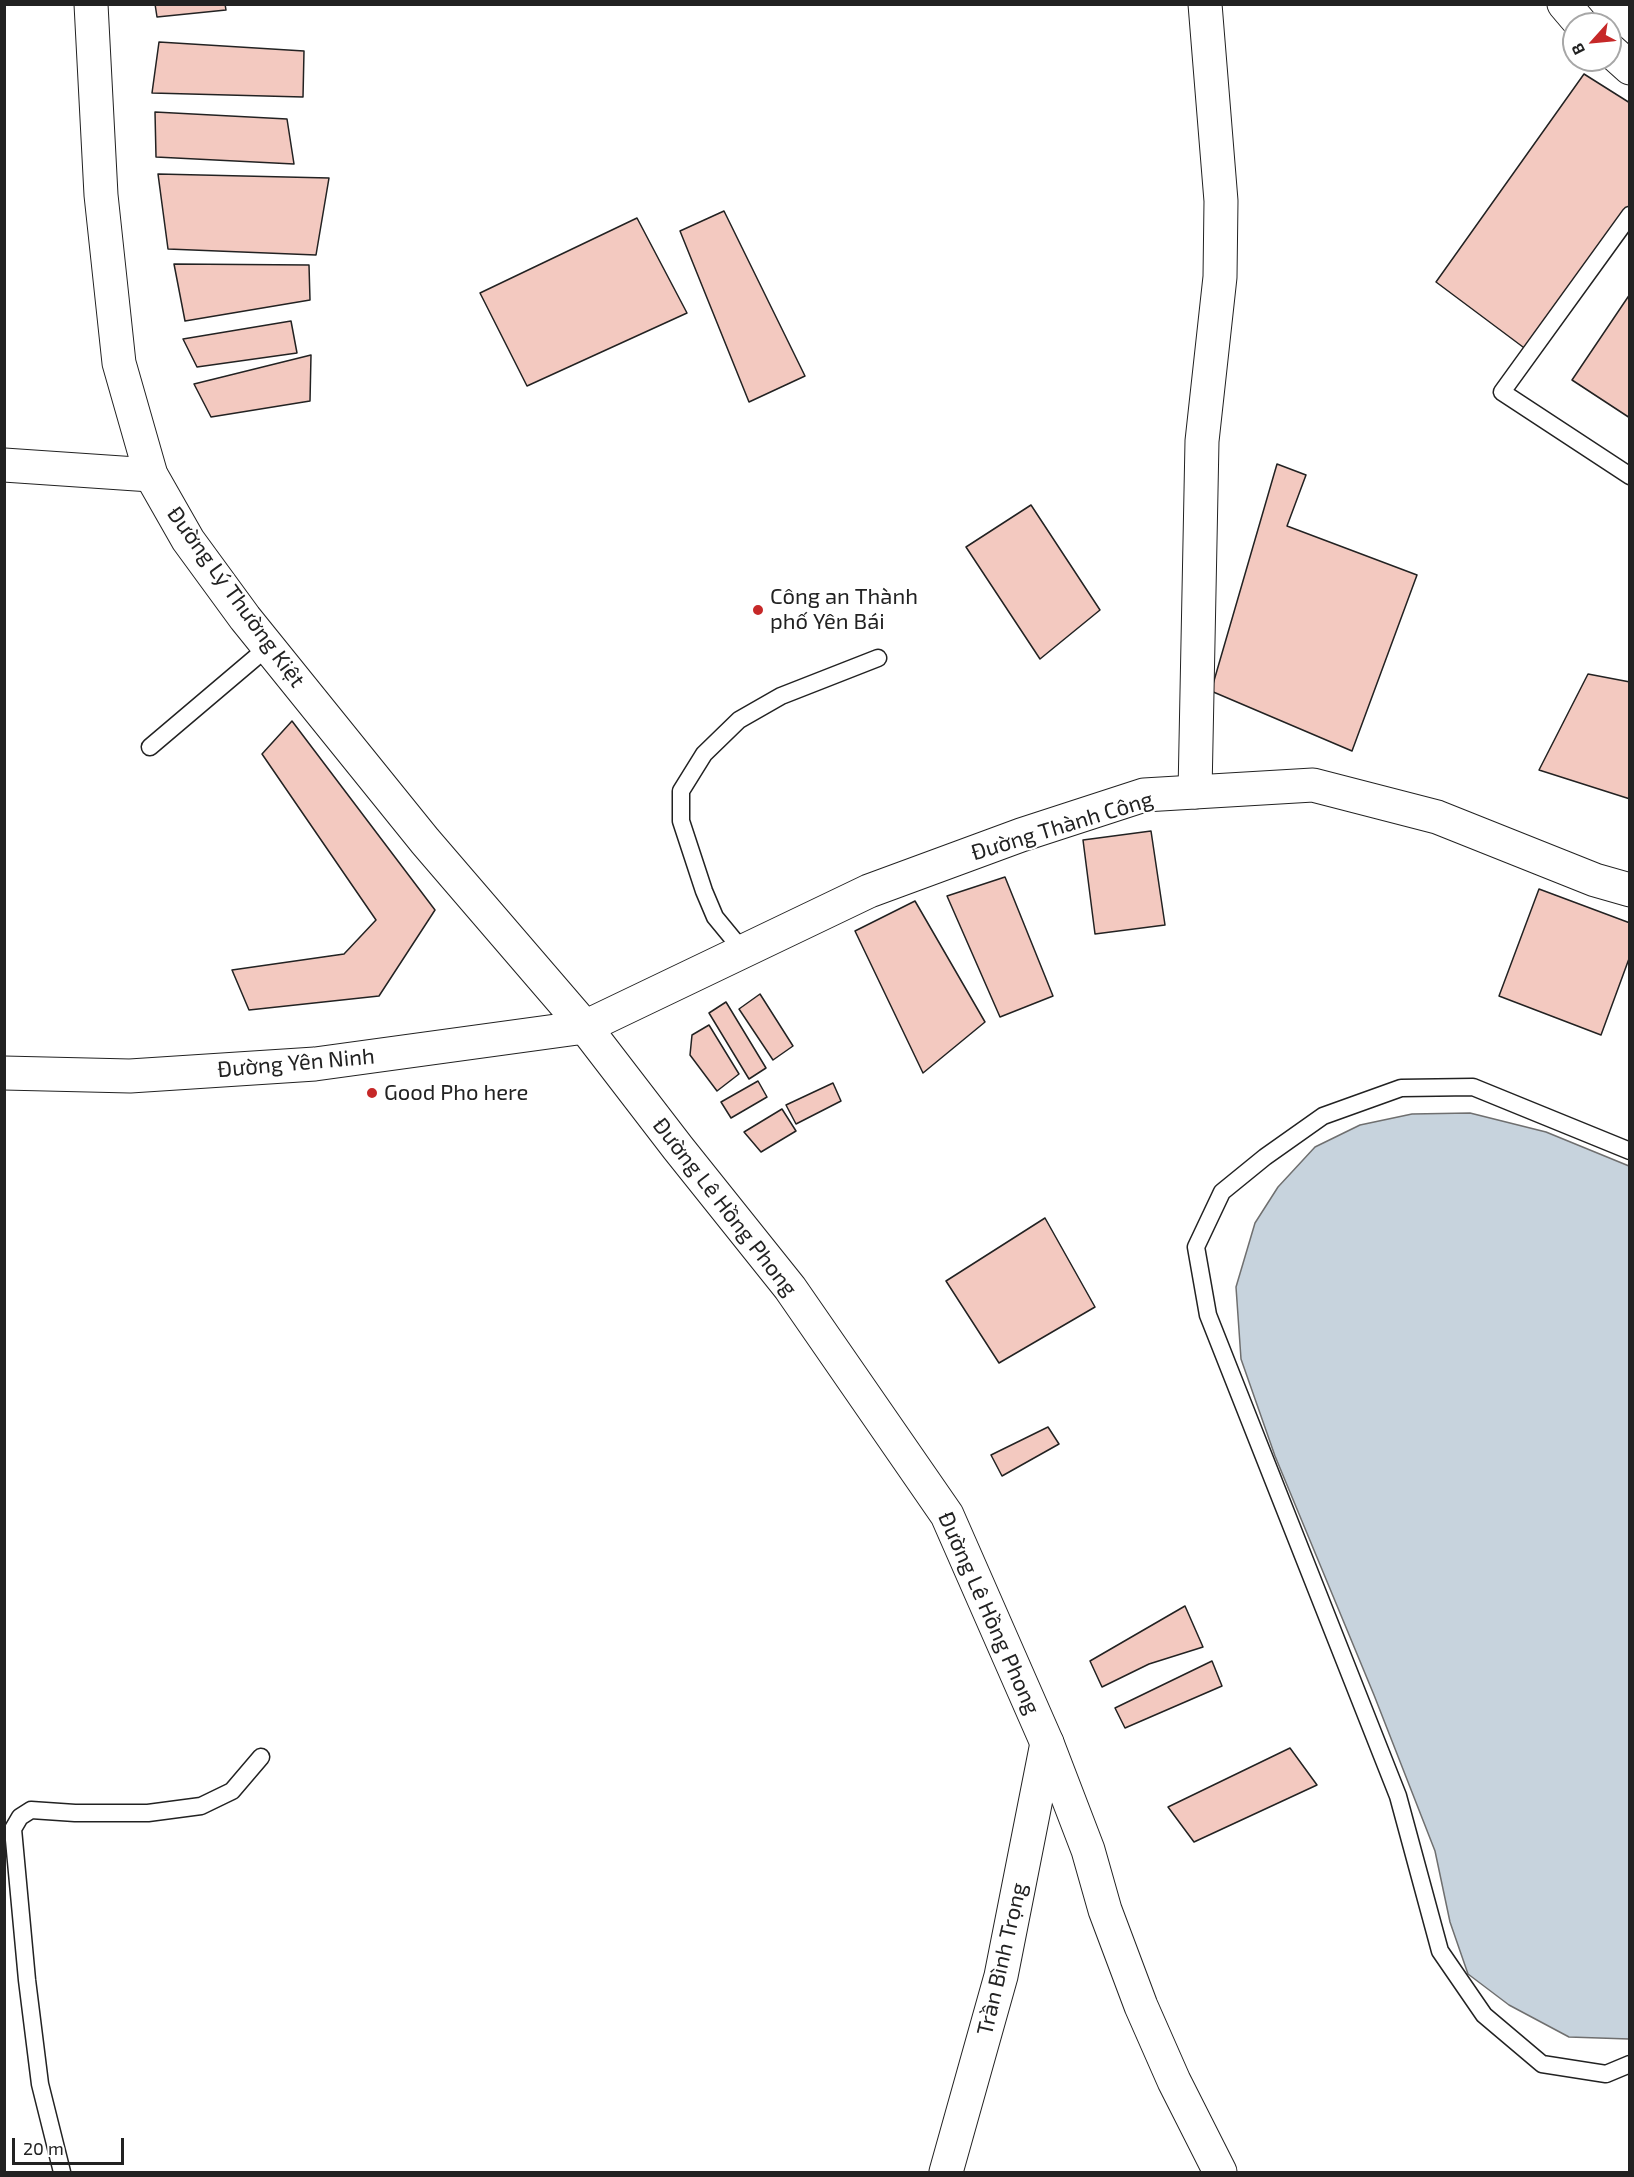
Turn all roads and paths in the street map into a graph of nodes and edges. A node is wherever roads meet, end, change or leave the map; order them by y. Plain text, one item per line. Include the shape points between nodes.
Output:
1 (91, 4) edge
2 (1205, 4) edge
3 (1629, 214) edge
4 (4, 465) edge
5 (151, 475) junction
6 (1629, 476) edge
7 (268, 647) junction
8 (878, 658) dead end
9 (150, 747) dead end
10 (1195, 792) junction
11 (1629, 890) edge
12 (743, 951) junction
13 (585, 1027) junction
14 (4, 1073) edge
15 (1629, 1152) edge
16 (1047, 1743) junction
17 (261, 1757) dead end
18 (1629, 2064) edge
19 (62, 2172) edge
20 (946, 2172) edge
21 (1220, 2172) edge

1 - 5 main road, Đường Lý Thường Kiệt via 101,195 119,363
2 - 10 main road via 1221,201 1220,266 1202,441
3 - 6 lane via 1502,392
4 - 5 main road
5 - 7 main road, Đường Lý Thường Kiệt via 188,540
7 - 9 lane
7 - 13 main road, Đường Lý Thường Kiệt via 425,841
8 - 12 lane via 781,696 739,720 704,753 681,791 681,821 704,891 715,917
10 - 11 main road, Đường Thành Công via 1313,785 1437,817
10 - 12 main road, Đường Thành Công via 1144,795 1021,835 869,891
12 - 13 main road, Đường Thành Công
13 - 14 main road, Đường Yên Ninh via 315,1064 130,1076
13 - 16 main road, Đường Lê Hồng Phong via 790,1288 947,1515
15 - 18 lane via 1473,1087 1401,1088 1323,1116 1265,1157 1222,1192 1196,1247 1208,1315 1398,1796 1440,1950 1484,2015 1542,2064 1606,2074
16 - 20 main road, Trần Bình Trọng via 1001,1976
16 - 21 main road, Đường Lê Hồng Phong via 1141,2007
17 - 19 lane via 232,1791 201,1806 148,1813 31,1810 20,1817 13,1829 40,2084

